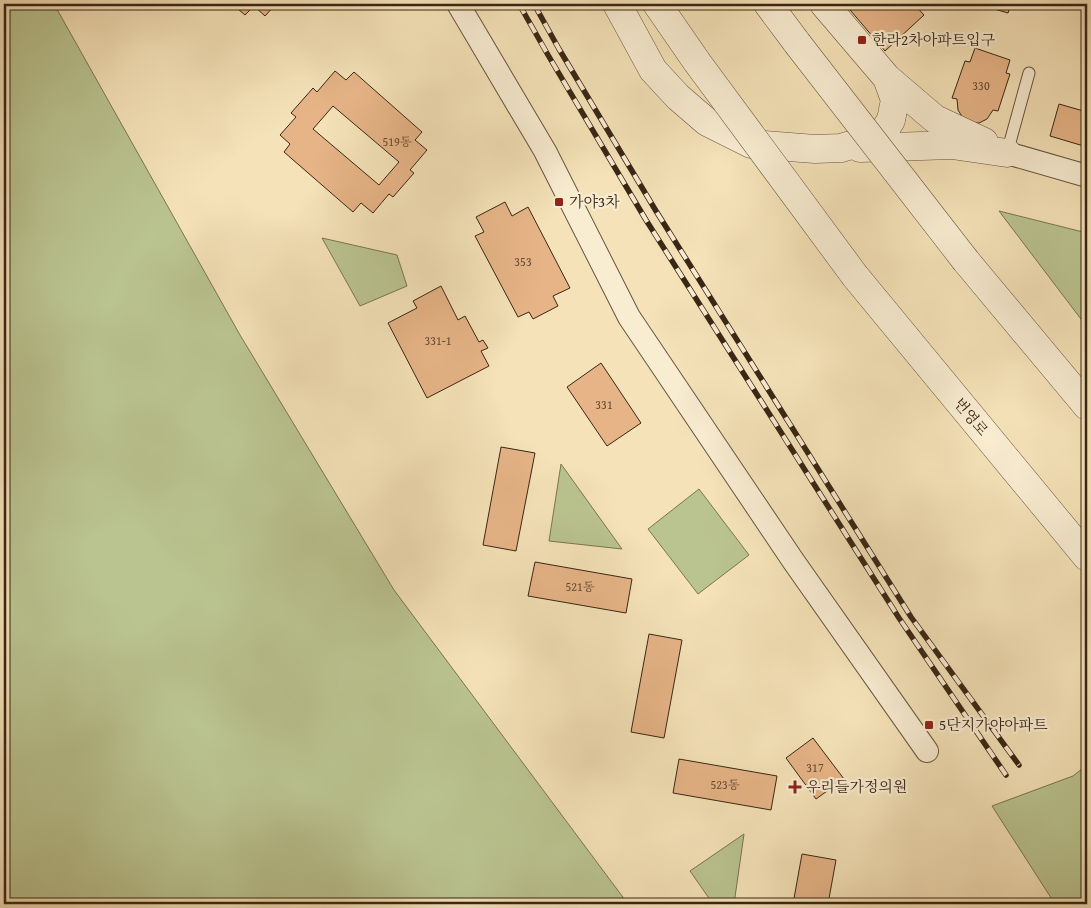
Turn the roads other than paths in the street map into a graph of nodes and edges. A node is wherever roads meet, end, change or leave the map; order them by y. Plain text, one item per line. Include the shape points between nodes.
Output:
1 (458, 4) edge
2 (617, 4) edge
3 (657, 4) edge
4 (768, 4) edge
5 (824, 4) edge
6 (1029, 73) dead end
7 (887, 78) junction
8 (841, 148) junction
9 (1008, 153) junction
10 (1087, 176) edge
11 (1087, 406) edge
12 (1087, 557) edge
13 (927, 751) dead end

1 - 13 street via 545,151 629,317 794,562
2 - 8 street via 653,70 707,122 751,144
3 - 12 street, 번영로, bridge via 855,276
4 - 11 street, bridge via 966,261
5 - 7 street
6 - 9 lane
7 - 8 street via 895,100 891,120 881,136
7 - 9 street via 935,119
8 - 9 street via 952,145
9 - 10 street

